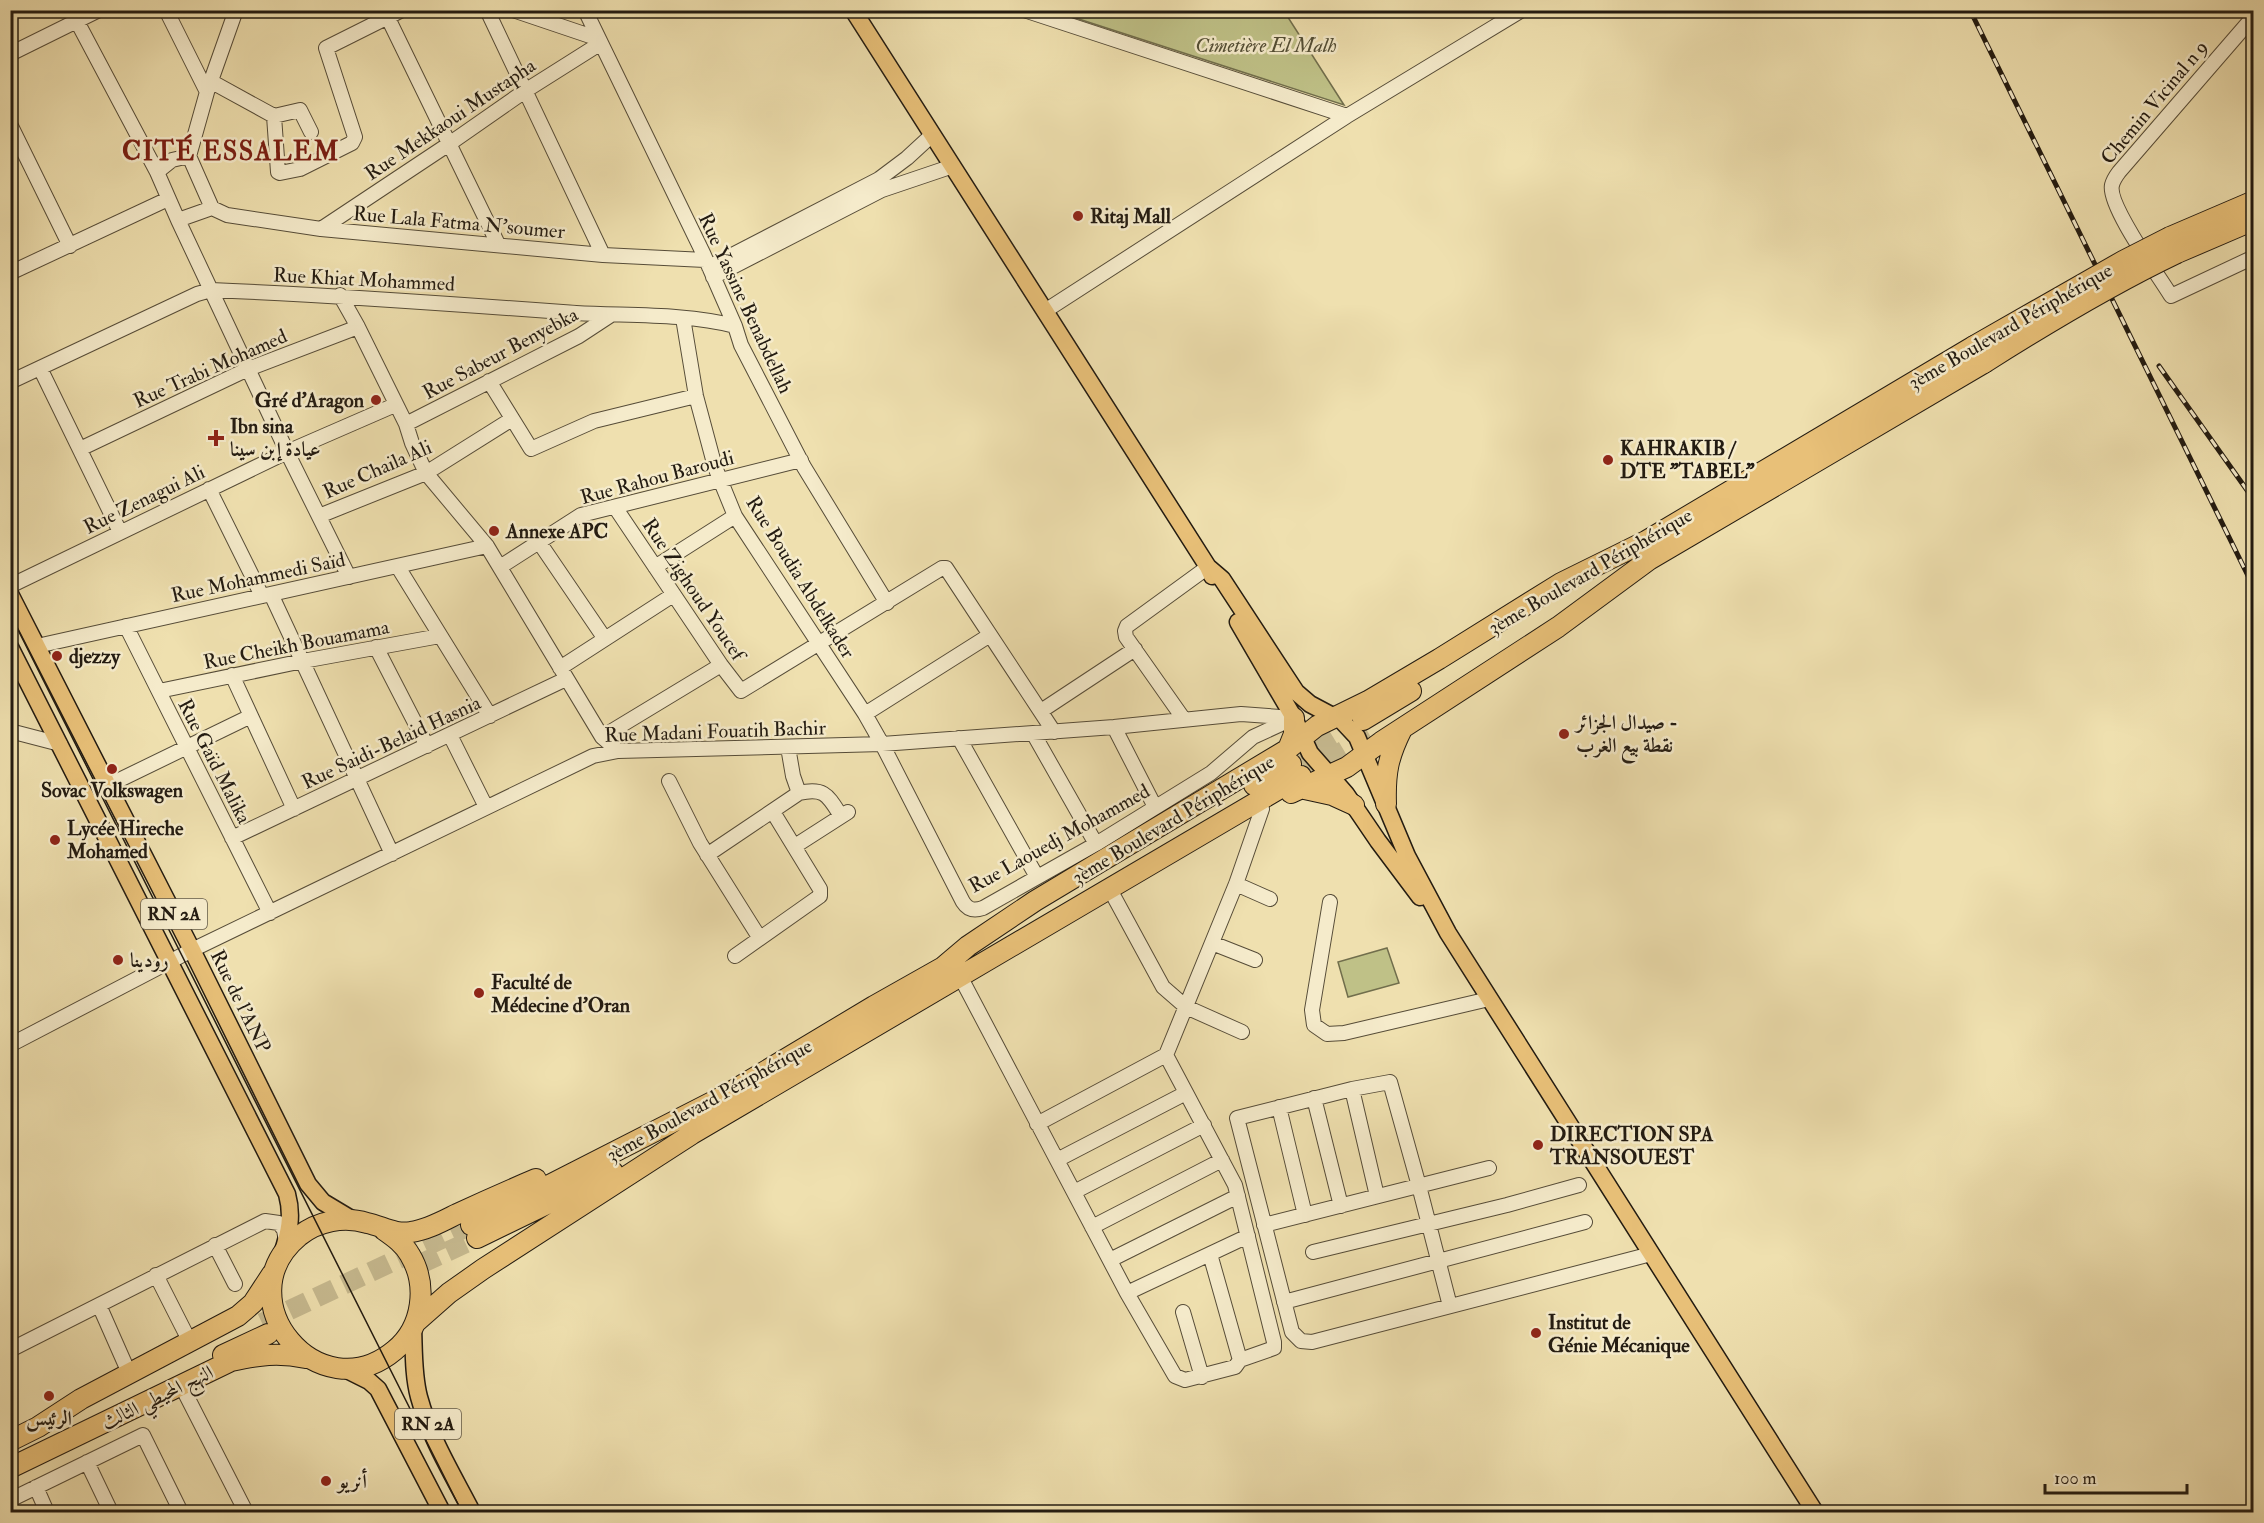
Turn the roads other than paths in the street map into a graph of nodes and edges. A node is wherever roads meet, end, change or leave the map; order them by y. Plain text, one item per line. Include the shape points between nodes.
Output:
1 (99, 10) edge
2 (166, 10) edge
3 (236, 10) edge
4 (402, 10) edge
5 (487, 10) edge
6 (513, 10) edge
7 (585, 10) edge
8 (853, 10) edge
9 (1024, 10) edge
10 (1522, 10) edge
11 (74, 16) edge
12 (2253, 16) edge
13 (388, 18) junction
14 (600, 41) junction
15 (10, 54) edge
16 (210, 87) junction
17 (525, 91) junction
18 (274, 116) junction
19 (1347, 116) junction
20 (10, 124) edge
21 (311, 132) dead end
22 (932, 135) junction
23 (449, 144) junction
24 (189, 156) junction
25 (953, 166) junction
26 (157, 172) junction
27 (168, 199) junction
28 (2253, 201) edge
29 (212, 208) junction
30 (178, 220) junction
31 (2253, 220) edge
32 (321, 229) junction
33 (498, 244) junction
34 (2174, 245) junction
35 (70, 246) junction
36 (603, 255) junction
37 (2253, 257) edge
38 (709, 268) junction
39 (10, 273) edge
40 (211, 290) junction
41 (340, 295) junction
42 (1045, 311) junction
43 (611, 315) junction
44 (683, 318) junction
45 (735, 326) junction
46 (358, 327) junction
47 (40, 368) junction
48 (248, 369) junction
49 (10, 381) edge
50 (489, 381) junction
51 (696, 396) junction
52 (395, 405) junction
53 (512, 419) junction
54 (406, 424) junction
55 (80, 449) junction
56 (287, 452) junction
57 (801, 460) junction
58 (426, 472) junction
59 (721, 480) junction
60 (209, 489) junction
61 (615, 507) junction
62 (319, 516) junction
63 (735, 516) junction
64 (120, 532) junction
65 (539, 542) junction
66 (488, 546) junction
67 (1650, 549) junction
68 (398, 567) junction
69 (500, 567) junction
70 (655, 567) junction
71 (1208, 567) junction
72 (350, 577) junction
73 (10, 586) edge
74 (10, 594) edge
75 (266, 595) junction
76 (674, 595) junction
77 (887, 603) junction
78 (126, 626) junction
79 (990, 635) junction
80 (440, 636) junction
81 (605, 639) junction
82 (819, 644) junction
83 (37, 646) junction
84 (10, 647) edge
85 (376, 647) junction
86 (1135, 650) junction
87 (303, 661) junction
88 (721, 665) junction
89 (563, 674) junction
90 (232, 675) junction
91 (159, 691) junction
92 (1041, 711) junction
93 (865, 714) junction
94 (1242, 714) junction
95 (251, 716) junction
96 (490, 716) junction
97 (1335, 717) junction
98 (1183, 718) junction
99 (1294, 718) junction
100 (1114, 727) junction
101 (1368, 727) tunnel mouth
102 (1404, 727) junction
103 (10, 731) edge
104 (1054, 732) junction
105 (1033, 733) junction
106 (450, 735) junction
107 (602, 738) junction
108 (959, 738) junction
109 (1250, 740) junction
110 (60, 744) junction
111 (882, 744) junction
112 (427, 746) junction
113 (187, 747) junction
114 (788, 747) junction
115 (618, 751) junction
116 (1365, 753) junction
117 (1297, 763) junction
118 (1329, 774) junction
119 (359, 778) junction
120 (669, 781) dead end
121 (109, 785) junction
122 (799, 793) junction
123 (1386, 804) junction
124 (1354, 805) junction
125 (486, 807) junction
126 (1155, 807) junction
127 (1262, 808) junction
128 (294, 809) junction
129 (773, 812) junction
130 (232, 838) junction
131 (1096, 844) junction
132 (795, 846) junction
133 (392, 854) junction
134 (707, 855) junction
135 (1037, 877) junction
136 (1236, 884) junction
137 (1113, 895) junction
138 (1270, 899) dead end
139 (1330, 902) dead end
140 (270, 913) junction
141 (1448, 933) junction
142 (759, 937) junction
143 (1212, 943) junction
144 (1007, 950) junction
145 (181, 956) junction
146 (735, 956) dead end
147 (1255, 960) dead end
148 (961, 978) junction
149 (1489, 999) junction
150 (1186, 1007) junction
151 (1242, 1032) dead end
152 (10, 1045) edge
153 (1166, 1055) junction
154 (1352, 1089) junction
155 (1186, 1093) junction
156 (724, 1096) junction
157 (1314, 1098) junction
158 (1279, 1107) junction
159 (1037, 1124) junction
160 (1204, 1125) junction
161 (692, 1134) junction
162 (1057, 1160) junction
163 (1222, 1160) junction
164 (1489, 1168) dead end
165 (1579, 1185) dead end
166 (1419, 1186) junction
167 (1074, 1192) junction
168 (1238, 1196) junction
169 (1377, 1196) junction
170 (1341, 1206) junction
171 (1305, 1215) junction
172 (353, 1220) junction
173 (1585, 1222) dead end
174 (1429, 1224) junction
175 (1264, 1225) junction
176 (1092, 1227) junction
177 (384, 1230) junction
178 (1248, 1236) junction
179 (215, 1245) junction
180 (1313, 1252) dead end
181 (1210, 1254) junction
182 (1652, 1254) junction
183 (281, 1256) junction
184 (1110, 1260) junction
185 (1439, 1261) junction
186 (156, 1275) junction
187 (235, 1284) dead end
188 (1127, 1293) junction
189 (1284, 1302) junction
190 (99, 1305) junction
191 (1450, 1306) junction
192 (1183, 1312) dead end
193 (414, 1325) junction
194 (190, 1342) junction
195 (10, 1350) edge
196 (311, 1359) junction
197 (1240, 1360) junction
198 (342, 1368) junction
199 (129, 1373) junction
200 (1202, 1377) junction
201 (181, 1385) junction
202 (38, 1427) junction
203 (10, 1441) edge
204 (10, 1458) edge
205 (87, 1462) junction
206 (10, 1468) edge
207 (36, 1488) junction
208 (10, 1500) edge
209 (47, 1512) edge
210 (111, 1512) edge
211 (181, 1512) edge
212 (246, 1512) edge
213 (442, 1512) edge
214 (472, 1512) edge
215 (1815, 1512) edge

1 - 11 street
2 - 16 street
3 - 16 street
4 - 13 street
5 - 17 street
6 - 14 street
7 - 14 street, Rue Yassine Benabdellah
8 - 22 main road
9 - 19 street
10 - 19 street
11 - 15 street
11 - 26 street
12 - 37 street, Chemin Vicinal n 9 via 2119,172 2112,192 2119,213 2171,296
13 - 18 street via 326,48 355,137 352,143 300,169 280,173 276,169
13 - 23 street
14 - 17 street, Rue Mekkaoui Mustapha
14 - 38 street, Rue Yassine Benabdellah
16 - 18 street
16 - 24 street
17 - 23 street, Rue Mekkaoui Mustapha
17 - 36 street
18 - 21 street via 300,110
19 - 42 street
20 - 35 street
22 - 25 main road
22 - 38 street via 879,179
23 - 32 street, Rue Mekkaoui Mustapha
23 - 33 street
24 - 26 street via 172,160
24 - 29 street
25 - 38 street via 882,190
25 - 42 main road
26 - 27 street
27 - 30 street
27 - 35 street
28 - 34 highway, 3ème Boulevard Périphérique
29 - 30 street
29 - 32 street, Rue Lala Fatma N'soumer via 227,215
30 - 40 street
31 - 34 highway, 3ème Boulevard Périphérique
32 - 33 street, Rue Lala Fatma N'soumer
33 - 36 street, Rue Lala Fatma N'soumer
34 - 67 highway, bridge via 1984,363
34 - 67 highway, 3ème Boulevard Périphérique, bridge via 2083,283 1974,346
35 - 39 street
36 - 38 street, Rue Lala Fatma N'soumer
38 - 45 street, Rue Yassine Benabdellah
40 - 41 street, Rue Khiat Mohammed
40 - 47 street, Rue Khiat Mohammed
40 - 48 street
41 - 43 street, Rue Khiat Mohammed
41 - 46 street
42 - 71 main road
43 - 44 street, Rue Khiat Mohammed
43 - 50 street, Rue Sabeur Benyebka via 579,336
44 - 45 street, Rue Khiat Mohammed
44 - 51 street, Rue Boudia Abdelkader
45 - 57 street, Rue Yassine Benabdellah via 741,345
46 - 48 street, Rue Trabi Mohamed
46 - 52 street
47 - 49 street, Rue Khiat Mohammed
47 - 55 street
48 - 55 street, Rue Trabi Mohamed
48 - 56 street
50 - 53 street
50 - 54 street, Rue Sabeur Benyebka
51 - 53 street via 594,421 534,449 529,448
51 - 59 street, Rue Boudia Abdelkader
52 - 54 street
52 - 56 street, Rue Zenagui Ali
53 - 58 street, Rue Chaila Ali
54 - 58 street
55 - 64 street
56 - 60 street, Rue Zenagui Ali
56 - 62 street
57 - 59 street, Rue Rahou Baroudi
57 - 77 street, Rue Yassine Benabdellah
58 - 62 street, Rue Chaila Ali
58 - 66 street
59 - 61 street, Rue Rahou Baroudi
59 - 63 street, Rue Boudia Abdelkader
60 - 64 street, Rue Zenagui Ali
60 - 75 street
61 - 65 street, Rue Rahou Baroudi via 581,515
61 - 70 street, Rue Zighoud Youcef
62 - 72 street
63 - 70 street
63 - 82 street, Rue Boudia Abdelkader
64 - 73 street, Rue Zenagui Ali
65 - 69 street, Rue Rahou Baroudi
65 - 81 street
66 - 68 street, Rue Mohammedi Saïd
66 - 69 street
67 - 97 highway, 3ème Boulevard Périphérique via 1555,577 1429,665
67 - 101 highway via 1555,602
67 - 102 highway via 1558,627
68 - 72 street, Rue Mohammedi Saïd
68 - 80 street
69 - 89 street
70 - 76 street, Rue Zighoud Youcef
71 - 86 street via 1127,626 1126,637
71 - 97 main road via 1222,579 1296,692
71 - 99 main road
72 - 75 street, Rue Mohammedi Saïd
74 - 83 main road, Rue de l'ANP / RN 2A
75 - 78 street, Rue Mohammedi Saïd
75 - 87 street
76 - 81 street, Rue Saidi-Belaid Hasnia
76 - 88 street, Rue Zighoud Youcef
77 - 79 street via 946,568
77 - 82 street
78 - 83 street, Rue Mohammedi Saïd
78 - 91 street, Rue Gaïd Malika
79 - 92 street
79 - 93 street
80 - 85 street, Rue Cheikh Bouamama
80 - 96 street
81 - 89 street, Rue Saidi-Belaid Hasnia
82 - 88 street, Rue Zighoud Youcef via 741,691
82 - 93 street, Rue Boudia Abdelkader
83 - 121 main road, Rue de l'ANP / RN 2A
84 - 110 main road, Rue de l'ANP / RN 2A
85 - 87 street, Rue Cheikh Bouamama
85 - 112 street
86 - 92 street
86 - 98 street
87 - 90 street, Rue Cheikh Bouamama
87 - 119 street
88 - 107 street
89 - 96 street, Rue Saidi-Belaid Hasnia
89 - 107 street
90 - 91 street, Rue Cheikh Bouamama
90 - 95 street
91 - 113 street, Rue Gaïd Malika
92 - 104 street
93 - 111 street, Rue Boudia Abdelkader
94 - 98 street, Rue Madani Fouatih Bachir
94 - 99 street, Rue Madani Fouatih Bachir
94 - 109 street
95 - 113 street
95 - 128 street
96 - 106 street, Rue Saidi-Belaid Hasnia
97 - 116 main road via 1353,731
97 - 117 highway, 3ème Boulevard Périphérique via 1317,726
98 - 100 street, Rue Madani Fouatih Bachir
99 - 109 street, Rue Laouedj Mohammed
99 - 117 highway
100 - 104 street, Rue Madani Fouatih Bachir
100 - 126 street
102 - 116 highway
102 - 123 highway via 1388,760
103 - 110 street
104 - 105 street, Rue Madani Fouatih Bachir
105 - 108 street, Rue Madani Fouatih Bachir
105 - 131 street
106 - 112 street, Rue Saidi-Belaid Hasnia
106 - 125 street
107 - 115 street
108 - 111 street, Rue Madani Fouatih Bachir
108 - 135 street
109 - 126 street, Rue Laouedj Mohammed via 1216,769
110 - 145 main road, Rue de l'ANP / RN 2A
111 - 114 street, Rue Madani Fouatih Bachir
111 - 135 street, Rue Laouedj Mohammed via 965,906 979,909
112 - 119 street, Rue Saidi-Belaid Hasnia
113 - 121 street
113 - 130 street, Rue Gaïd Malika
114 - 115 street, Rue Madani Fouatih Bachir
114 - 122 street
115 - 125 street, Rue Madani Fouatih Bachir via 593,756
116 - 118 highway via 1347,767
116 - 123 main road
117 - 118 highway
117 - 118 main road via 1316,760
117 - 124 highway via 1332,795
117 - 127 highway
117 - 144 highway
117 - 156 highway, 3ème Boulevard Périphérique via 1035,901 942,968
118 - 124 main road
119 - 128 street, Rue Saidi-Belaid Hasnia
119 - 133 street
120 - 134 street
121 - 145 main road, Rue de l'ANP / RN 2A
122 - 129 street
122 - 132 street via 812,790 828,796 844,814
123 - 141 main road via 1407,856
124 - 141 main road
125 - 133 street, Rue Madani Fouatih Bachir
126 - 131 street, Rue Laouedj Mohammed
127 - 136 street
127 - 137 highway
128 - 130 street, Rue Saidi-Belaid Hasnia
129 - 132 street
129 - 134 street
130 - 140 street, Rue Gaïd Malika
131 - 135 street, Rue Laouedj Mohammed
132 - 142 street via 820,888 820,896
133 - 140 street, Rue Madani Fouatih Bachir
134 - 142 street
136 - 138 street
136 - 143 street
137 - 144 highway
137 - 150 street via 1163,987
139 - 149 street via 1312,1010 1314,1025 1327,1034
140 - 145 street, Rue Madani Fouatih Bachir
141 - 149 main road
142 - 146 street
143 - 147 street
143 - 150 street
144 - 148 highway
145 - 152 street, Rue Madani Fouatih Bachir
145 - 172 main road, Rue de l'ANP / RN 2A via 308,1184 323,1202
145 - 183 main road, Rue de l'ANP / RN 2A via 287,1194 290,1228
148 - 159 street
148 - 161 highway
149 - 182 main road
150 - 151 street
150 - 153 street
153 - 155 street
153 - 159 street
154 - 157 street
154 - 166 street via 1387,1081 1392,1085
154 - 169 street
155 - 160 street
155 - 162 street
156 - 161 highway, 3ème Boulevard Périphérique via 474,1232
156 - 177 highway via 429,1227 410,1233
157 - 158 street
157 - 170 street
158 - 171 street
158 - 175 street via 1238,1118
159 - 162 street
160 - 163 street
160 - 167 street
161 - 193 highway via 483,1269
162 - 167 street
163 - 168 street
163 - 176 street
164 - 166 street
165 - 174 street
166 - 169 street
166 - 174 street
167 - 176 street
168 - 178 street
168 - 184 street
169 - 170 street
170 - 171 street
171 - 175 street
172 - 177 highway
172 - 183 highway via 311,1228
173 - 185 street
174 - 180 street
174 - 185 street
175 - 189 street
176 - 184 street
177 - 193 highway via 410,1254 417,1271 420,1297
178 - 181 street
178 - 197 street via 1274,1348
179 - 183 street via 265,1221 279,1223 284,1230
179 - 186 street
179 - 187 street
181 - 188 street
181 - 197 street
182 - 191 street
182 - 215 main road
183 - 194 highway via 253,1303 238,1316
183 - 196 highway via 272,1283 275,1316 292,1345
184 - 188 street
185 - 189 street
185 - 191 street
186 - 190 street
186 - 194 street
188 - 200 street via 1175,1376 1185,1380
189 - 191 street via 1292,1332 1300,1341 1312,1342
190 - 195 street
190 - 199 street
192 - 200 street
193 - 198 highway via 396,1350 383,1358
193 - 214 main road, RN 2A via 419,1396 429,1428
194 - 199 highway
196 - 198 highway
196 - 201 highway, النهج المحيطي الثالث via 264,1354 231,1361
197 - 200 street via 1235,1367
198 - 213 main road, RN 2A via 378,1389
199 - 202 highway
201 - 206 highway, النهج المحيطي الثالث
201 - 212 street
202 - 203 highway
202 - 204 highway, النهج المحيطي الثالث via 265,1329
205 - 207 street
205 - 210 street
205 - 211 street via 142,1435
207 - 208 street
207 - 209 street

